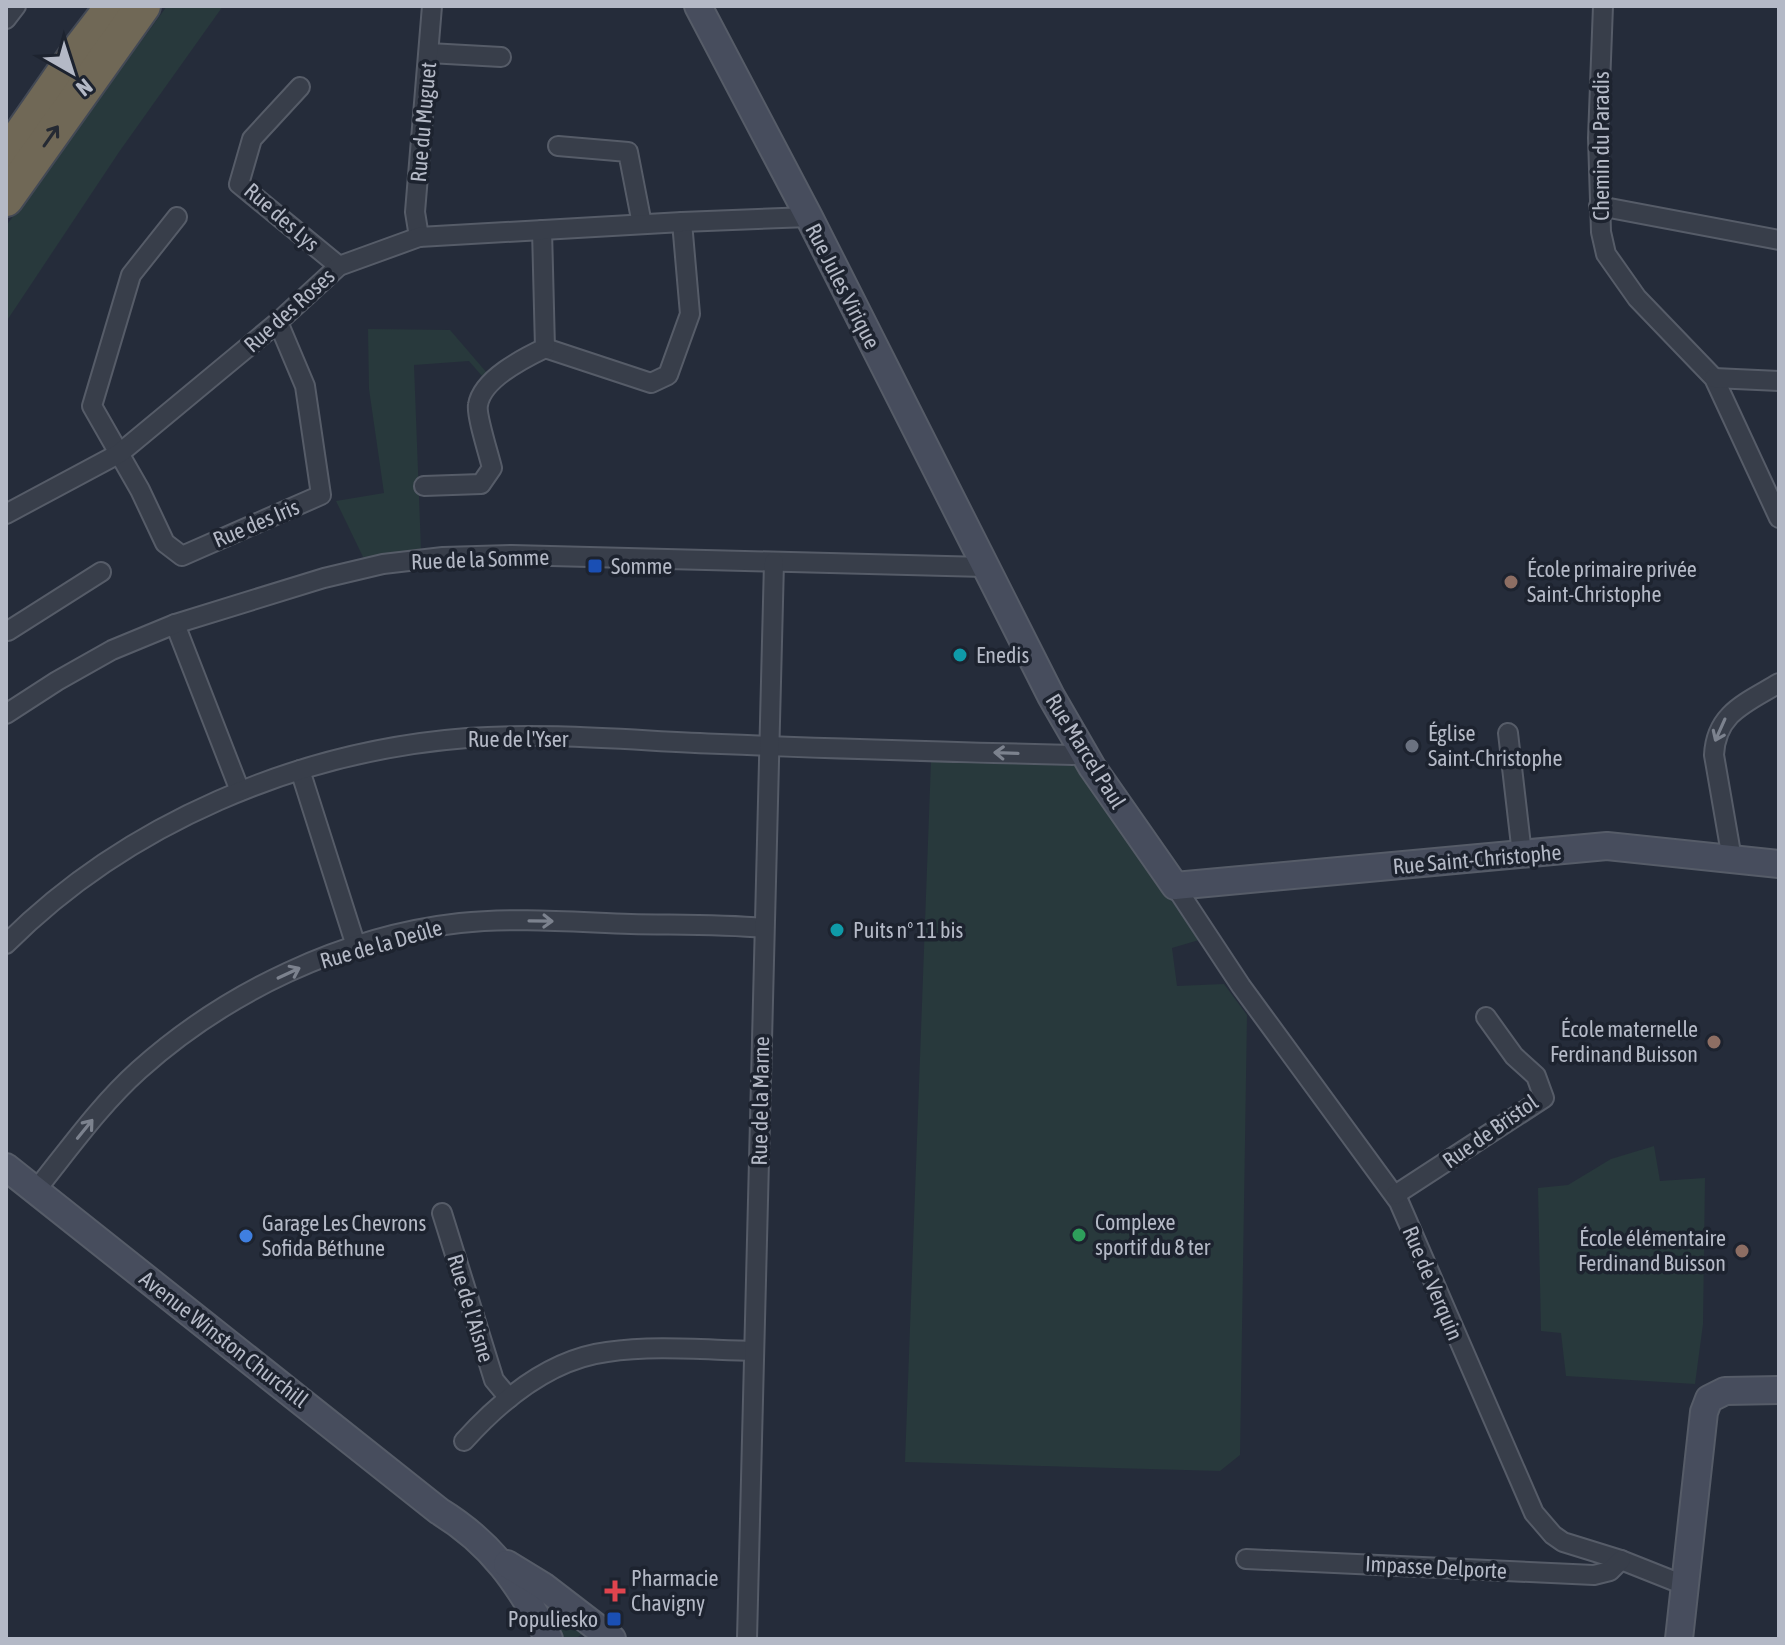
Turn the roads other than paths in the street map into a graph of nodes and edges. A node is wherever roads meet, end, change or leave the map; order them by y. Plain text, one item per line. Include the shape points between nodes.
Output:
1 (16, 6) edge
2 (113, 6) edge
3 (143, 6) edge
4 (432, 6) edge
5 (698, 6) edge
6 (1599, 6) edge
7 (6, 19) edge
8 (429, 53) junction
9 (501, 57) dead end
10 (300, 87) dead end
11 (558, 146) dead end
12 (6, 156) edge
13 (6, 199) edge
14 (1599, 206) junction
15 (177, 217) dead end
16 (809, 217) junction
17 (682, 222) junction
18 (642, 224) junction
19 (542, 230) junction
20 (419, 237) junction
21 (1779, 240) edge
22 (339, 266) junction
23 (278, 322) junction
24 (545, 348) junction
25 (1714, 378) junction
26 (1779, 381) edge
27 (120, 453) junction
28 (424, 486) dead end
29 (6, 514) edge
30 (1779, 518) edge
31 (774, 562) junction
32 (985, 567) junction
33 (101, 572) dead end
34 (175, 624) junction
35 (6, 629) edge
36 (1779, 683) edge
37 (6, 714) edge
38 (1508, 733) dead end
39 (768, 746) junction
40 (1083, 750) junction
41 (300, 770) junction
42 (240, 791) junction
43 (1522, 854) junction
44 (1732, 859) junction
45 (1779, 864) edge
46 (1175, 886) junction
47 (764, 928) junction
48 (6, 944) edge
49 (356, 946) junction
50 (1486, 1017) dead end
51 (6, 1167) edge
52 (36, 1190) junction
53 (1395, 1195) junction
54 (442, 1213) dead end
55 (754, 1351) junction
56 (1779, 1390) edge
57 (509, 1398) junction
58 (464, 1441) dead end
59 (441, 1512) junction
60 (456, 1535) junction
61 (1246, 1559) dead end
62 (1621, 1560) junction
63 (503, 1565) junction
64 (1684, 1585) junction
65 (598, 1636) edge
66 (533, 1639) edge
67 (549, 1639) edge
68 (747, 1639) edge
69 (1679, 1639) edge

1 - 7 street
2 - 12 highway
13 -> 3 highway
4 - 8 street, Rue du Muguet
5 - 16 street, Rue Jules Virique
6 - 14 street, Chemin du Paradis
8 - 9 street
8 - 20 street, Rue du Muguet via 415,212
10 - 22 street, Rue des Lys via 252,139 239,184
11 - 18 street via 628,152
14 - 21 street
14 - 25 street, Chemin du Paradis via 1611,265
15 - 27 street via 131,275 92,406
16 - 17 street, Rue des Roses
16 - 32 street, Rue Jules Virique
17 - 18 street, Rue des Roses
17 - 24 street via 690,314 668,375 651,383
18 - 19 street, Rue des Roses
19 - 20 street, Rue des Roses
19 - 24 street
20 - 22 street, Rue des Roses
22 - 23 street, Rue des Roses
23 - 27 street, Rue des Roses
23 - 27 street, Rue des Iris via 305,386 321,495 182,556 165,543
24 - 28 street via 516,362 485,389 478,406 492,468 481,484
25 - 26 street
25 - 30 street, Chemin du Paradis
27 - 29 street, Rue des Roses
31 - 32 street, Rue de la Somme
31 - 34 street, Rue de la Somme via 443,557 324,578
31 - 39 street, Rue de la Marne
32 - 40 street, Rue Marcel Paul
33 - 35 street
34 - 37 street, Rue de la Somme via 112,650
34 - 42 street
36 -> 44 street via 1724,719 1714,738
38 - 43 street
40 -> 39 street, Rue de l'Yser via 1073,755
39 - 41 street, Rue de l'Yser via 469,738 425,742
39 - 47 street, Rue de la Marne
40 - 46 street, Rue Marcel Paul
41 - 42 street, Rue de l'Yser
41 - 49 street
42 - 48 street, Rue de l'Yser via 111,861
43 - 44 street, Rue Saint-Christophe via 1607,846
43 - 46 street, Rue Saint-Christophe
44 - 45 street, Rue Saint-Christophe
46 - 53 street, Rue de Verquin via 1241,986
49 -> 47 street, Rue de la Deûle via 459,923 502,920
47 - 55 street, Rue de la Marne
52 -> 49 street, Rue de la Deûle via 95,1116 185,1033 233,1000
50 - 53 street, Rue de Bristol via 1536,1076 1544,1098
51 - 52 street, Avenue Winston Churchill
52 - 59 street, Avenue Winston Churchill
53 - 62 street, Rue de Verquin via 1534,1513 1563,1542
54 - 57 street, Rue de l'Aisne via 494,1380
55 - 57 street via 605,1352 552,1371
55 - 68 street, Rue de la Marne
56 - 64 street via 1725,1391 1709,1399
57 - 58 street
59 - 60 street, Avenue Winston Churchill
59 - 63 street, Avenue Winston Churchill via 459,1522
60 - 63 street via 492,1565
60 - 66 street, Avenue Winston Churchill via 495,1579
61 - 62 street, Impasse Delporte via 1594,1575 1610,1571
62 - 64 street, Rue de Verquin
63 - 65 street via 543,1586
63 - 67 street, Avenue Winston Churchill
64 - 69 street

